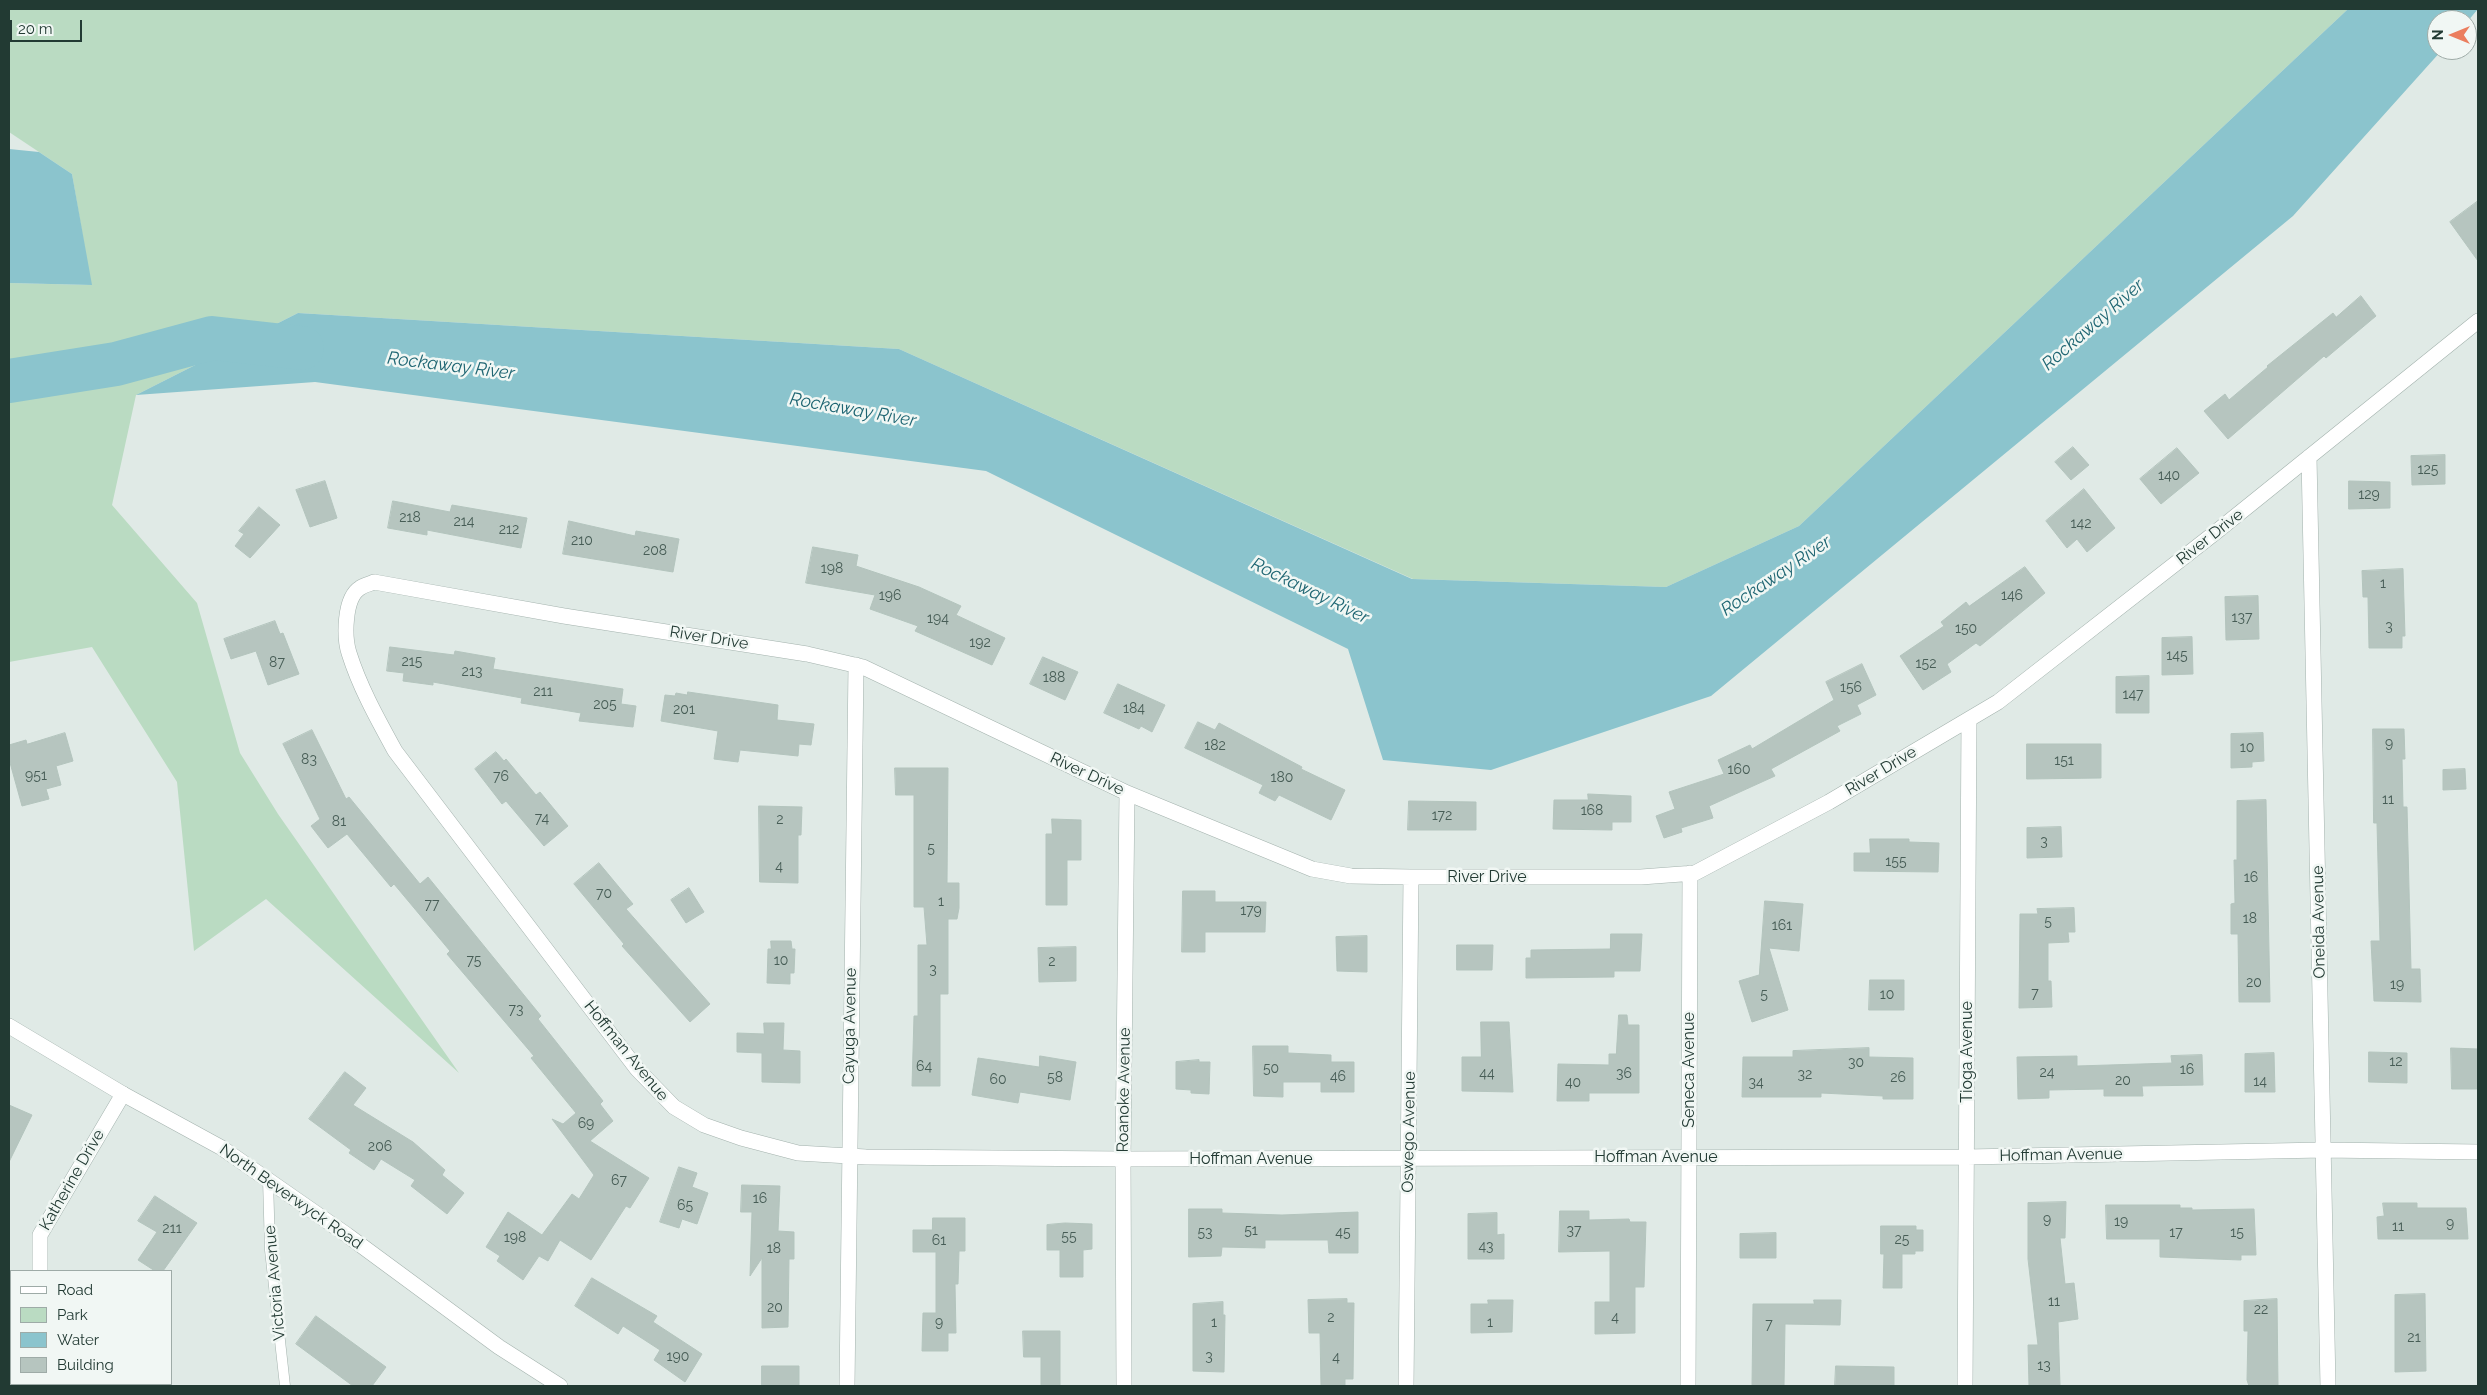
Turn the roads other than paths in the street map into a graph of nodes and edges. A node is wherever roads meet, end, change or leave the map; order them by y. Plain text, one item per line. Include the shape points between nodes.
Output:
1 (2478, 321) edge
2 (2309, 457) junction
3 (370, 584) joint
4 (856, 665) junction
5 (1969, 719) junction
6 (1127, 793) junction
7 (1690, 873) junction
8 (1411, 878) junction
9 (9, 1026) edge
10 (123, 1094) junction
11 (2324, 1150) junction
12 (2478, 1152) edge
13 (848, 1155) junction
14 (1689, 1157) junction
15 (1966, 1157) junction
16 (1408, 1158) junction
17 (1123, 1159) junction
18 (268, 1179) junction
19 (40, 1270) edge
20 (285, 1386) edge
21 (560, 1386) edge
22 (847, 1386) edge
23 (1124, 1386) edge
24 (1406, 1386) edge
25 (1688, 1386) edge
26 (1965, 1386) edge
27 (2328, 1386) edge

1 - 2 street, River Drive
2 - 5 street, River Drive via 1998,702
2 - 11 street, Oneida Avenue
3 - 4 street, River Drive via 374,582 807,654
3 - 13 street, Hoffman Avenue via 359,588 349,601 348,651 391,744 637,1069 674,1107 704,1125 798,1153
4 - 6 street, River Drive
4 - 13 street, Cayuga Avenue
5 - 7 street, River Drive via 1830,802
5 - 15 street, Tioga Avenue
6 - 8 street, River Drive via 1312,869 1351,876
6 - 17 street, Roanoke Avenue
7 - 8 street, River Drive
7 - 14 street, Seneca Avenue
8 - 16 street, Oswego Avenue
9 - 10 street, North Beverwyck Road
10 - 18 street, North Beverwyck Road via 222,1148
10 - 19 street, Katherine Drive via 40,1235
11 - 12 street, Hoffman Avenue
11 - 15 street, Hoffman Avenue
11 - 27 street, Oneida Avenue
13 - 17 street, Hoffman Avenue
13 - 22 street, Cayuga Avenue
14 - 15 street, Hoffman Avenue
14 - 16 street, Hoffman Avenue
14 - 25 street, Seneca Avenue
15 - 26 street, Tioga Avenue
16 - 17 street, Hoffman Avenue
16 - 24 street, Oswego Avenue
17 - 23 street, Roanoke Avenue
18 - 20 lane, Victoria Avenue via 270,1250
18 - 21 street, North Beverwyck Road via 499,1348

